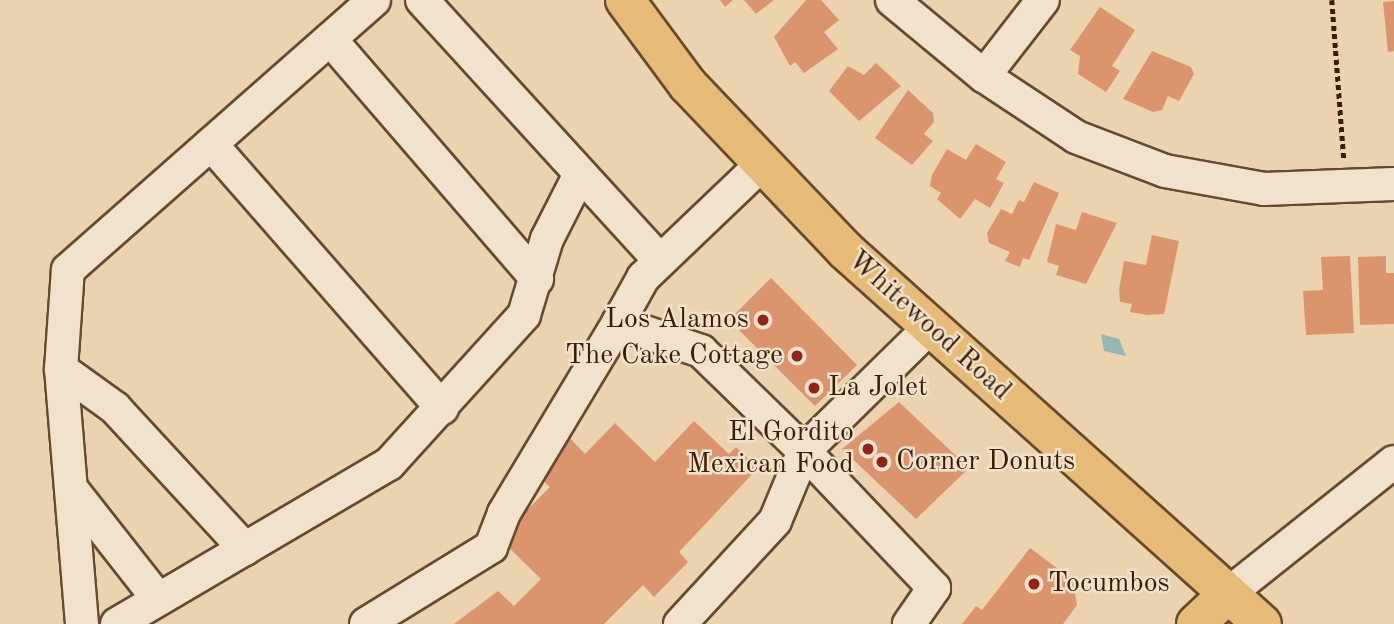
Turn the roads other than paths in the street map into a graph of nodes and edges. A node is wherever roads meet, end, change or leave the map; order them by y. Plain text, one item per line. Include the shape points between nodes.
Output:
1 (374, 0) edge
2 (422, 0) edge
3 (625, 0) edge
4 (892, 0) edge
5 (1043, 0) edge
6 (330, 38) junction
7 (984, 76) junction
8 (211, 144) junction
9 (760, 166) junction
10 (579, 176) junction
11 (1394, 184) edge
12 (660, 261) junction
13 (537, 279) junction
14 (618, 323) junction
15 (930, 327) junction
16 (61, 369) junction
17 (442, 408) junction
18 (804, 451) junction
19 (1394, 461) edge
20 (71, 488) junction
21 (245, 549) junction
22 (1228, 594) junction
23 (158, 599) junction
24 (82, 624) edge
25 (117, 624) edge
26 (366, 624) edge
27 (680, 624) edge
28 (909, 624) edge
29 (1196, 624) edge
30 (1262, 624) edge

1 - 6 street
2 - 10 street
3 - 9 main road, Whitewood Road
4 - 7 street
5 - 7 street
6 - 8 street
6 - 13 street
7 - 11 street via 1076,137 1165,171 1264,190 1346,190
8 - 16 street via 68,270
8 - 17 street
9 - 12 street
9 - 15 main road, Whitewood Road
10 - 12 street
10 - 13 street via 547,239
12 - 14 street
13 - 17 street via 524,315
14 - 18 street via 701,351
14 - 26 street via 504,513 491,547 473,563
15 - 18 street
15 - 22 main road, Whitewood Road
16 - 20 street
16 - 21 street via 115,408
17 - 21 street via 389,464
18 - 27 street via 775,521
18 - 28 street via 934,588
19 - 22 street
20 - 23 street
20 - 24 street
21 - 23 street
22 - 29 main road
22 - 30 main road, Whitewood Road
23 - 25 street

